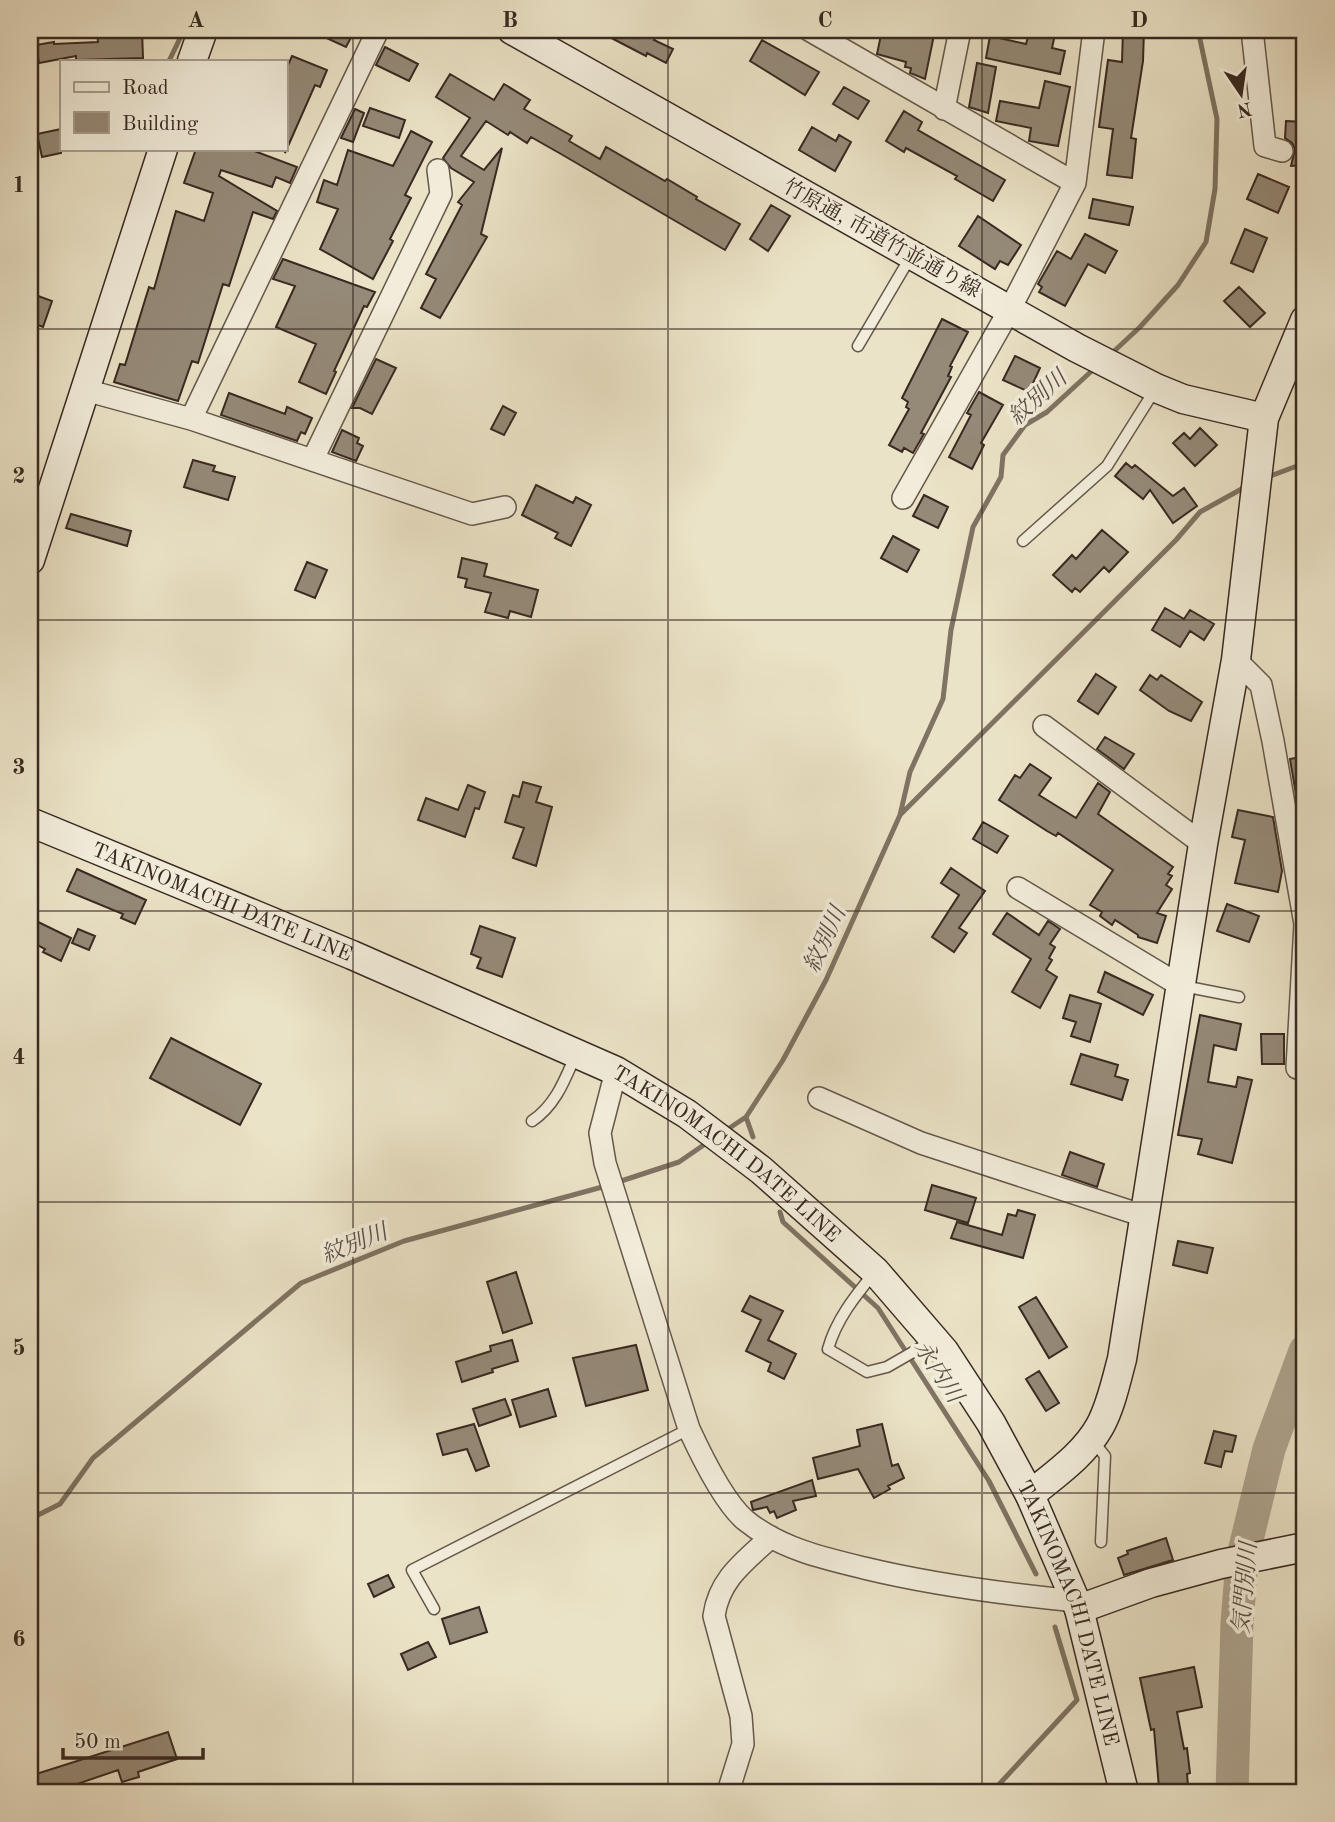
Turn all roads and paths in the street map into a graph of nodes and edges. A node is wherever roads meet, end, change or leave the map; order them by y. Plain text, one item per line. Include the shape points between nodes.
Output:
1 (203, 30) edge
2 (378, 30) edge
3 (512, 30) edge
4 (808, 30) edge
5 (960, 30) edge
6 (1094, 30) edge
7 (1252, 30) edge
8 (836, 37) edge
9 (191, 60) edge
10 (944, 109) junction
11 (163, 150) edge
12 (1282, 151) dead end
13 (438, 170) dead end
14 (1076, 183) junction
15 (911, 256) junction
16 (1010, 309) junction
17 (1305, 320) edge
18 (858, 346) dead end
19 (1156, 388) junction
20 (85, 390) junction
21 (1264, 418) junction
22 (191, 419) junction
23 (313, 459) junction
24 (903, 498) dead end
25 (505, 507) dead end
26 (1023, 541) dead end
27 (30, 560) edge
28 (1236, 660) junction
29 (1044, 726) dead end
30 (30, 822) edge
31 (1203, 844) junction
32 (1018, 888) dead end
33 (1181, 986) junction
34 (1239, 997) dead end
35 (576, 1054) junction
36 (1297, 1068) dead end
37 (616, 1071) junction
38 (819, 1098) dead end
39 (532, 1121) dead end
40 (1144, 1216) junction
41 (876, 1271) junction
42 (934, 1340) junction
43 (689, 1429) junction
44 (1091, 1438) junction
45 (1030, 1495) junction
46 (771, 1537) junction
47 (1101, 1542) dead end
48 (1305, 1547) edge
49 (1077, 1605) junction
50 (434, 1609) dead end
51 (728, 1792) edge
52 (1124, 1792) edge

1 - 9 street
2 - 22 street
3 - 15 street, 竹原通, 市道竹並通り線
4 - 8 street
5 - 10 street
6 - 14 street
7 - 12 street via 1265,146
8 - 10 street
10 - 14 street
11 - 20 street
13 - 23 street via 440,194
14 - 16 street
15 - 16 street, 竹原通, 市道竹並通り線
15 - 18 lane
16 - 19 street, 竹原通, 市道竹並通り線
16 - 24 street
17 - 21 street
19 - 21 street, 竹原通, 市道竹並通り線
19 - 26 lane via 1107,466
20 - 22 street
20 - 27 street
21 - 28 street
22 - 23 street
23 - 25 street via 472,514
28 - 31 street
28 - 36 street via 1261,685 1305,924
29 - 31 street
30 - 35 street, TAKINOMACHI DATE LINE
31 - 33 street
32 - 33 street
33 - 34 lane
33 - 40 street
35 - 37 street, TAKINOMACHI DATE LINE
35 - 39 lane via 562,1088
37 - 41 street, TAKINOMACHI DATE LINE via 687,1114 761,1170
37 - 43 street via 600,1133 605,1163
38 - 40 street via 920,1143
40 - 44 street via 1122,1359 1100,1427
41 - 42 street, TAKINOMACHI DATE LINE
41 - 42 lane via 841,1318 828,1349 866,1372 887,1367
42 - 45 street, TAKINOMACHI DATE LINE via 991,1423
43 - 46 street via 702,1457 744,1519
43 - 50 lane via 412,1570
44 - 45 street
44 - 47 lane via 1105,1456
45 - 49 street, TAKINOMACHI DATE LINE
46 - 49 street via 803,1552 912,1580
46 - 51 street via 732,1573 716,1600 714,1616 741,1716 743,1744
48 - 49 street via 1221,1564
49 - 52 street, TAKINOMACHI DATE LINE

